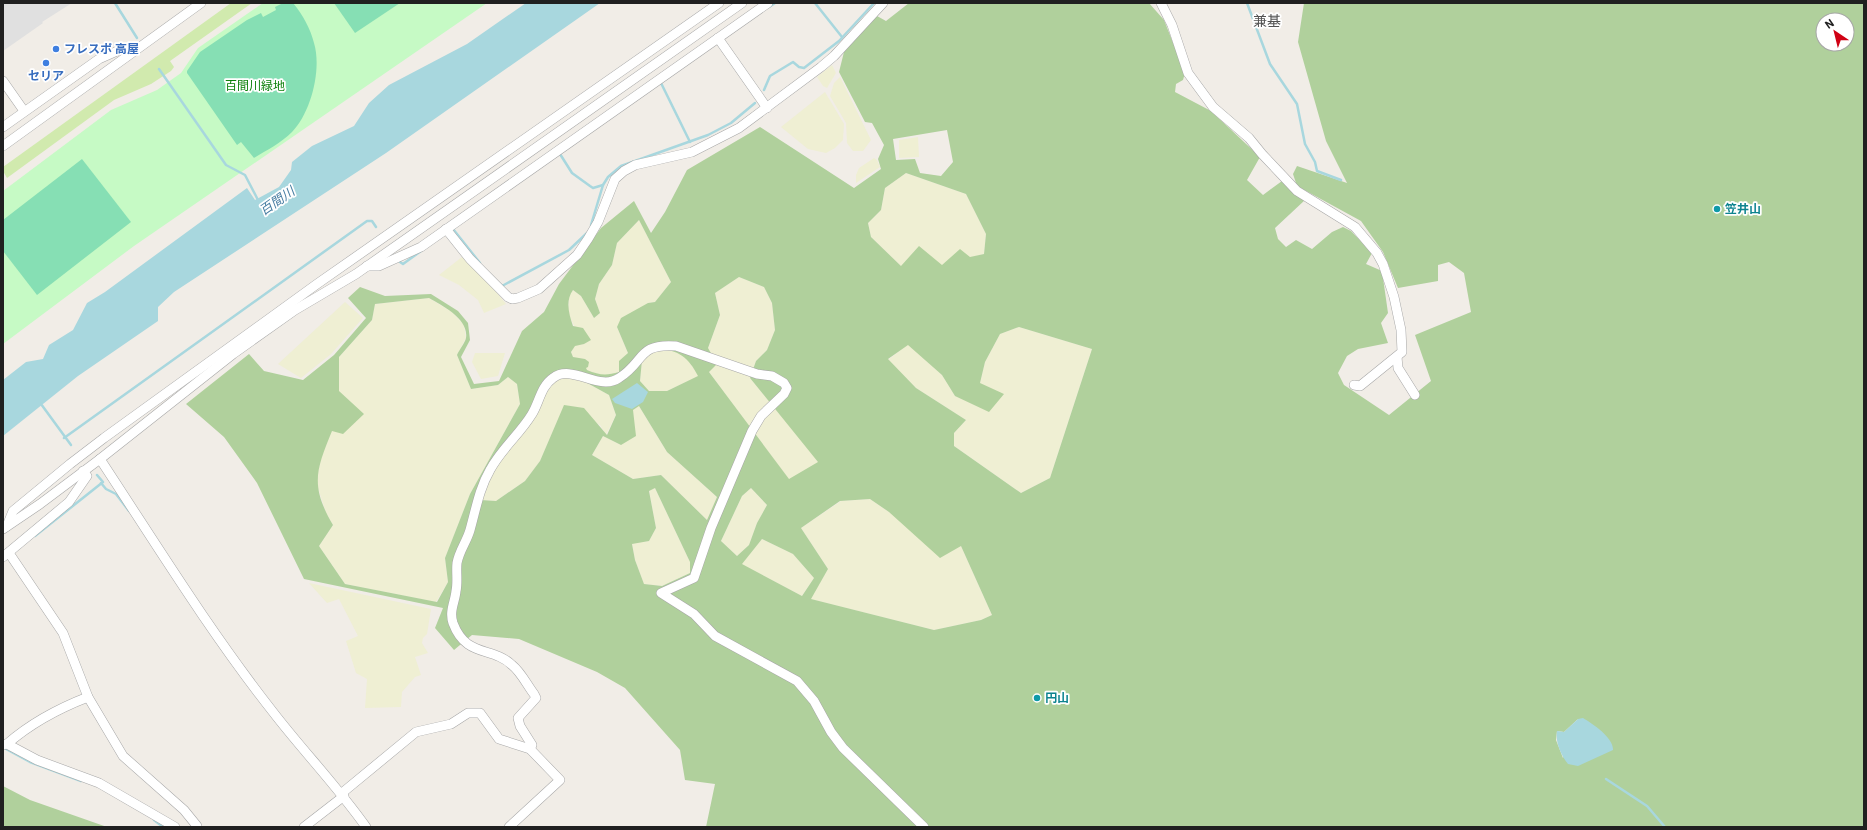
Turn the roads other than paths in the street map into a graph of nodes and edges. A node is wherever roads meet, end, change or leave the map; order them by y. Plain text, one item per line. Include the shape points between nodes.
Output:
1 (201, 3) edge
2 (719, 3) edge
3 (742, 3) edge
4 (768, 3) edge
5 (883, 3) edge
6 (1161, 3) edge
7 (720, 41) junction
8 (137, 48) junction
9 (3, 81) edge
10 (767, 108) junction
11 (24, 111) junction
12 (3, 127) edge
13 (3, 146) edge
14 (447, 231) junction
15 (367, 266) junction
16 (1397, 357) junction
17 (1354, 385) dead end
18 (1415, 395) dead end
19 (100, 459) junction
20 (83, 471) junction
21 (5, 527) edge
22 (9, 555) edge
23 (88, 697) junction
24 (5, 745) edge
25 (530, 749) junction
26 (343, 795) junction
27 (175, 827) edge
28 (197, 827) edge
29 (304, 827) edge
30 (366, 827) edge
31 (509, 827) edge
32 (924, 827) edge

1 - 8 street
2 - 21 street via 317,284 104,438 13,511
3 - 15 street
4 - 7 street
5 - 10 street via 834,56
6 - 16 street via 1172,25 1188,74 1212,107 1249,138 1297,191 1355,227 1377,253 1394,297 1402,330 1402,352
7 - 10 street
7 - 14 street
8 - 11 street via 124,48 99,59
8 - 13 street
9 - 11 street
10 - 14 street via 739,128 692,152 635,165 624,171 615,179 598,222 576,255 539,289 518,298 512,299 496,287
11 - 12 street
14 - 15 street via 421,247 379,266
15 - 19 street via 295,310 233,354
16 - 17 street via 1360,386
16 - 18 street via 1398,368
19 - 20 street
19 - 26 street via 218,637 272,712
20 - 21 street
20 - 22 street via 87,476 69,502
22 - 23 street via 63,634
23 - 24 street via 47,715
23 - 28 street via 122,756 184,810
24 - 27 street via 99,783
25 - 26 street via 498,739 480,713 468,713 451,724 416,732
25 - 31 street via 560,780
25 - 32 street via 532,745 518,718 536,698 534,694 512,664 470,647 460,636 453,622 451,611 456,591 457,564 470,529 479,491 490,469 532,414 546,384 553,378 560,373 612,381 619,378 653,346 676,346 756,374 772,376 784,383 787,388 761,416 752,431 711,528 694,578 661,592 694,614 715,636 797,682 814,700 843,748
26 - 29 street
26 - 30 street

